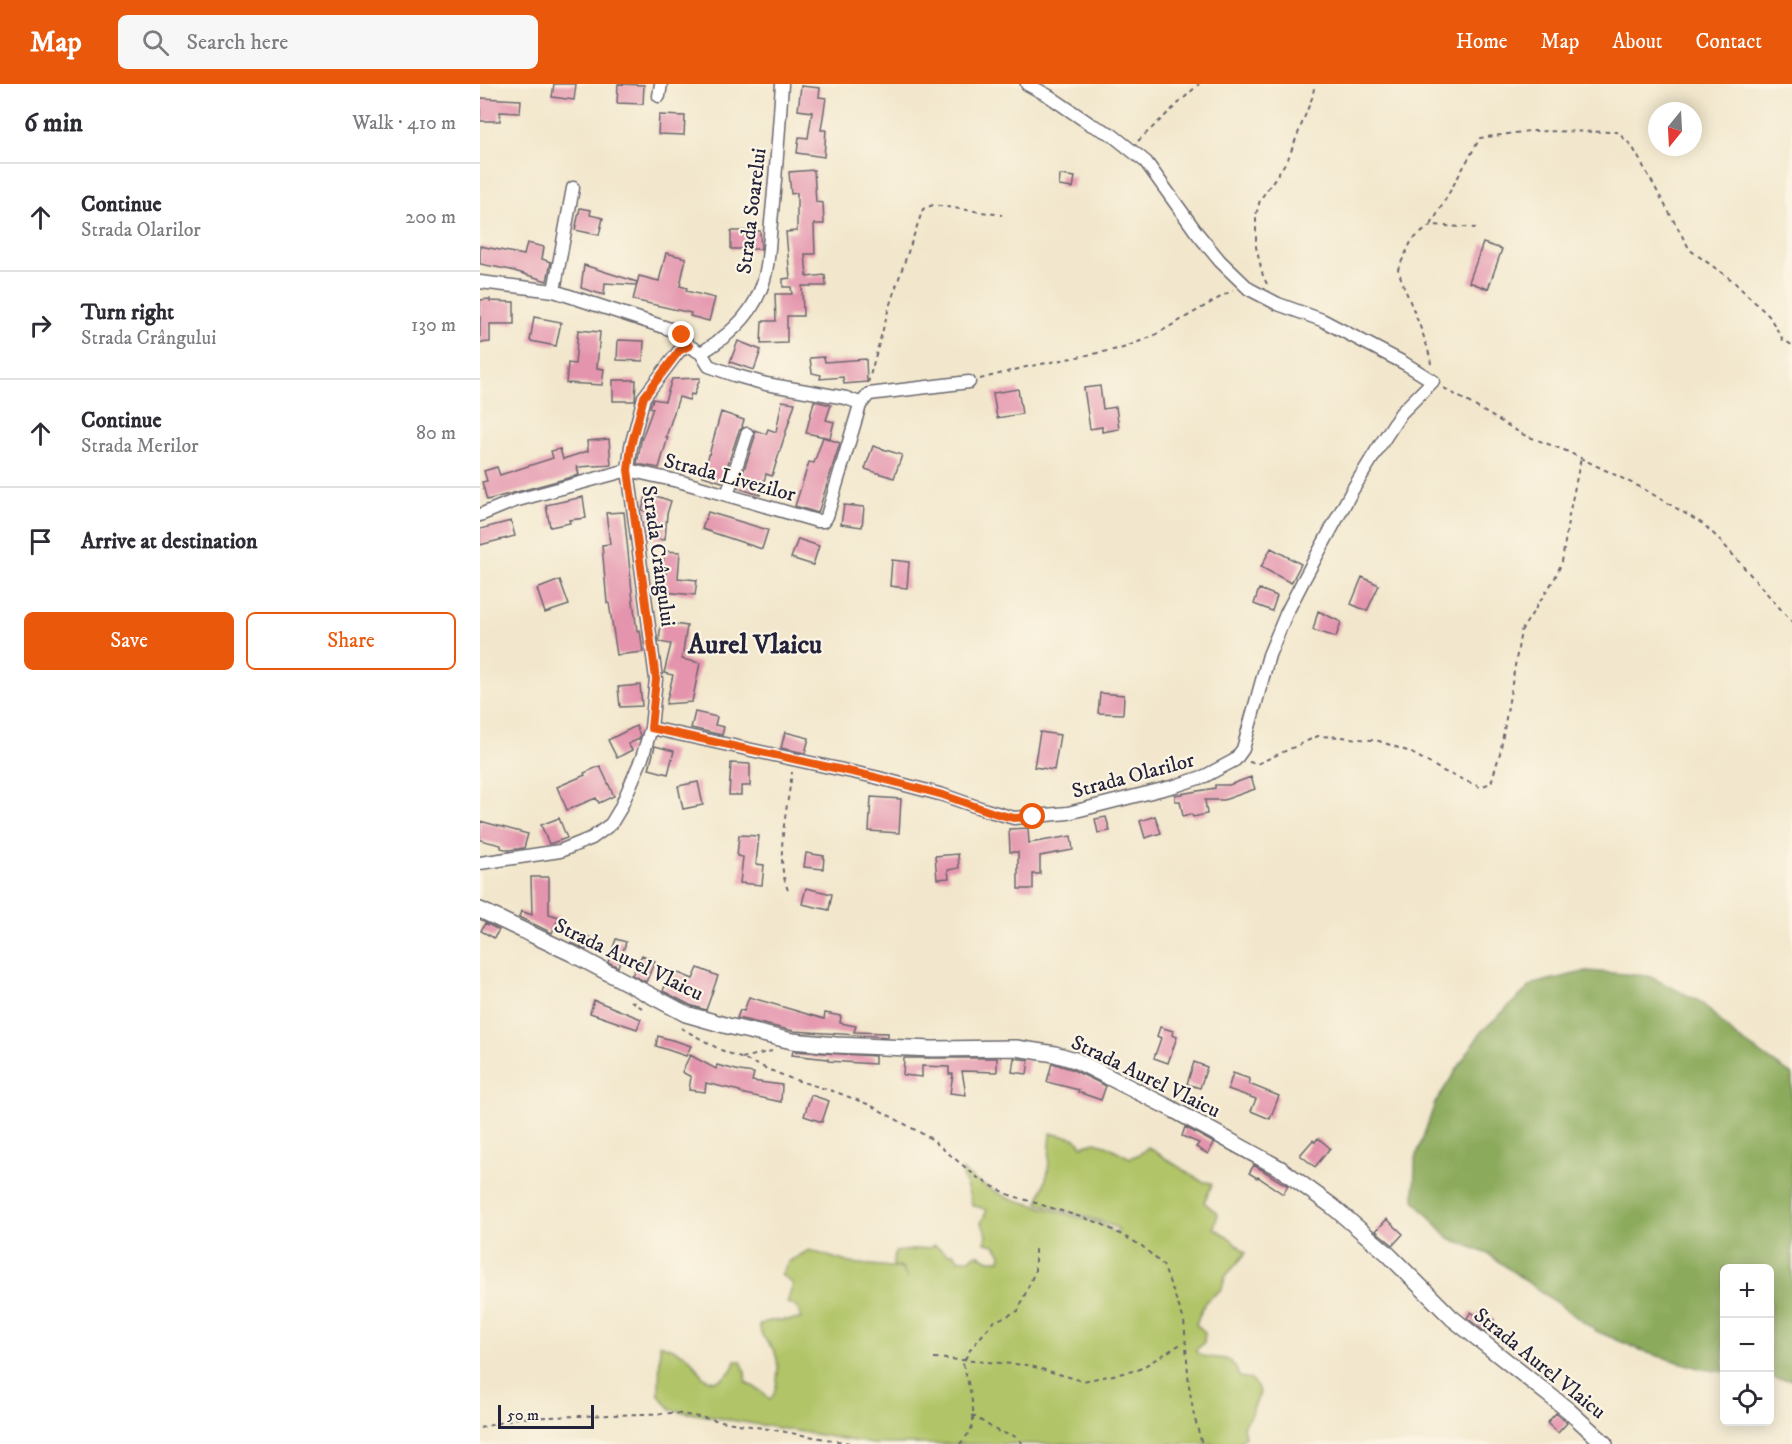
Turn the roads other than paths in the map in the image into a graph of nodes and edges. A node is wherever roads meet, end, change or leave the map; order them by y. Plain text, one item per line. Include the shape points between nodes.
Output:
1 (782, 84) edge
2 (1027, 84) edge
3 (573, 188) dead end
4 (480, 282) edge
5 (555, 291) junction
6 (689, 346) junction
7 (701, 353) junction
8 (969, 382) road end
9 (860, 408) junction
10 (747, 434) dead end
11 (628, 470) junction
12 (727, 495) junction
13 (480, 515) edge
14 (651, 728) junction
15 (480, 862) edge
16 (480, 910) edge
17 (1605, 1444) edge

1 - 7 street, Strada Soarelui via 766,272 760,291 740,322 725,338
2 - 14 street, Strada Olarilor via 1111,134 1146,162 1197,233 1249,289 1322,321 1433,381 1401,413 1353,489 1286,614 1269,655 1243,749 1235,760 1205,776 1068,813 1014,818 913,786
3 - 5 street
4 - 5 street
5 - 6 street via 676,331
6 - 7 street
6 - 11 street, Strada Crângului via 679,351 644,397
7 - 9 street via 709,366 734,375 846,398 857,402
8 - 9 street via 869,394
9 - 12 street, Strada Livezilor via 824,521
10 - 12 street
11 - 12 street, Strada Livezilor
11 - 13 street, Strada Livezilor via 514,501
11 - 14 street, Strada Crângului via 656,679
14 - 15 street, Strada Crângului via 633,780 611,824 592,838 560,851
16 - 17 street, Strada Aurel Vlaicu via 686,1014 728,1026 792,1041 932,1049 1016,1048 1075,1060 1281,1169 1332,1206 1387,1253 1452,1318 1560,1403

